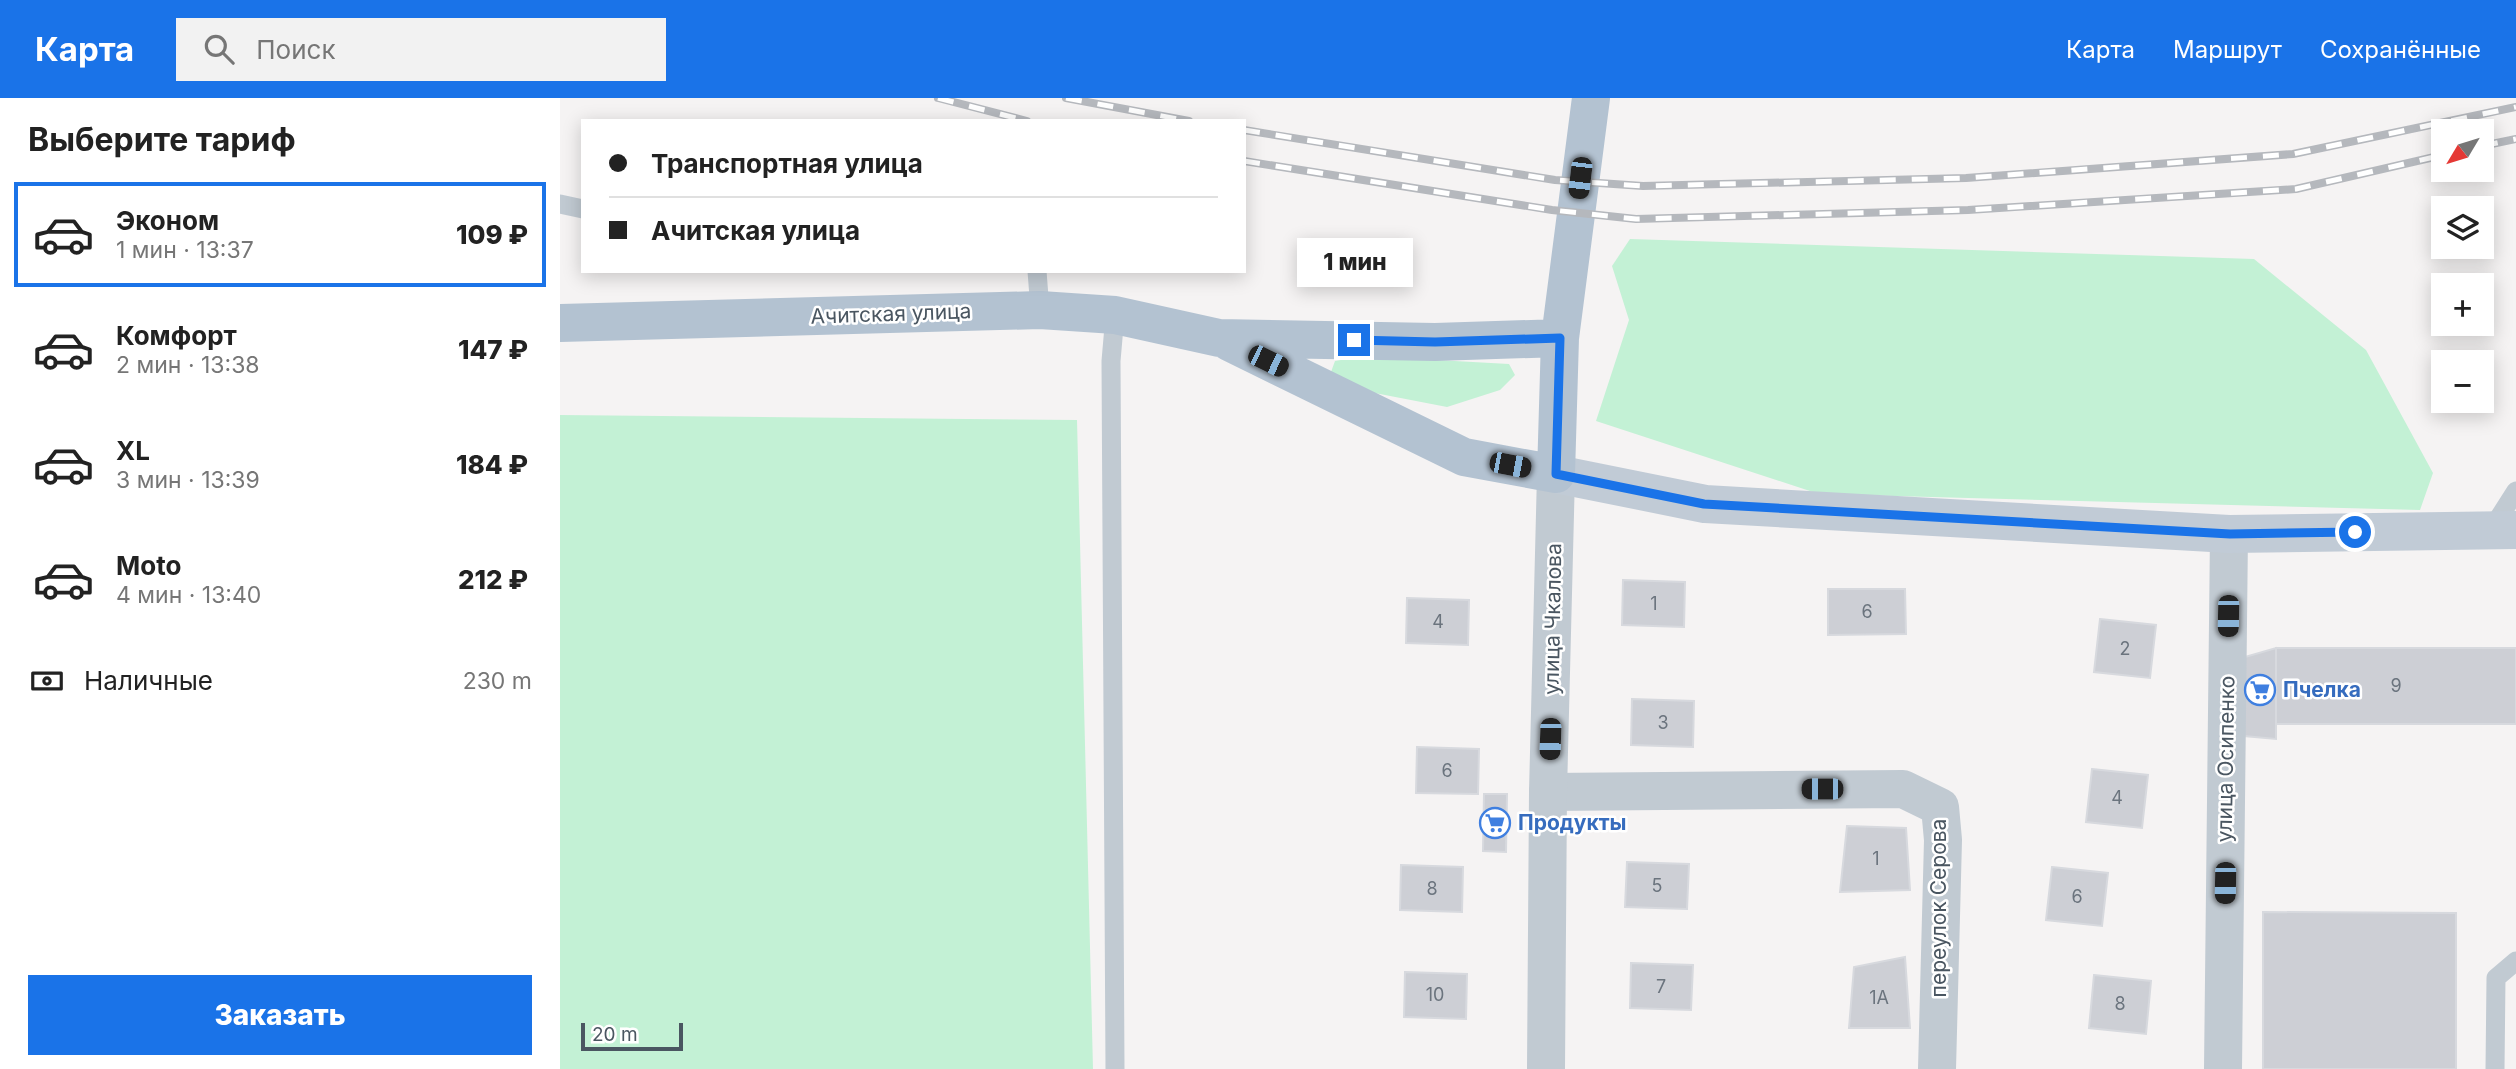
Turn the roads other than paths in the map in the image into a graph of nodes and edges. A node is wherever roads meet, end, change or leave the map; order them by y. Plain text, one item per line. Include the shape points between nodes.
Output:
1 (1591, 98) edge
2 (560, 204) edge
3 (581, 209) edge
4 (1037, 273) edge
5 (1040, 310) junction
6 (1115, 315) junction
7 (560, 323) edge
8 (1219, 338) junction
9 (1560, 338) junction
10 (1556, 474) junction
11 (2516, 491) edge
12 (2503, 530) edge
13 (2230, 534) junction
14 (1548, 792) junction
15 (2516, 961) edge
16 (1115, 1069) edge
17 (1546, 1069) edge
18 (1937, 1069) edge
19 (2222, 1069) edge
20 (2495, 1069) edge

1 - 9 main road, улица Чкалова
2 - 3 lane
4 - 5 lane
5 - 6 main road, Ачитская улица
5 - 7 main road, Ачитская улица
6 - 8 main road, Ачитская улица
6 - 16 lane via 1111,375
8 - 9 main road, Ачитская улица via 1435,342
8 - 10 main road, Ачитская улица via 1464,457
9 - 10 main road, улица Чкалова
10 - 13 main road via 1704,504
10 - 14 street, улица Чкалова
11 - 12 lane
12 - 13 main road
13 - 19 street, улица Осипенко
14 - 17 street, улица Чкалова
14 - 18 street, переулок Серова via 1903,789 1940,807
15 - 20 lane via 2496,978

